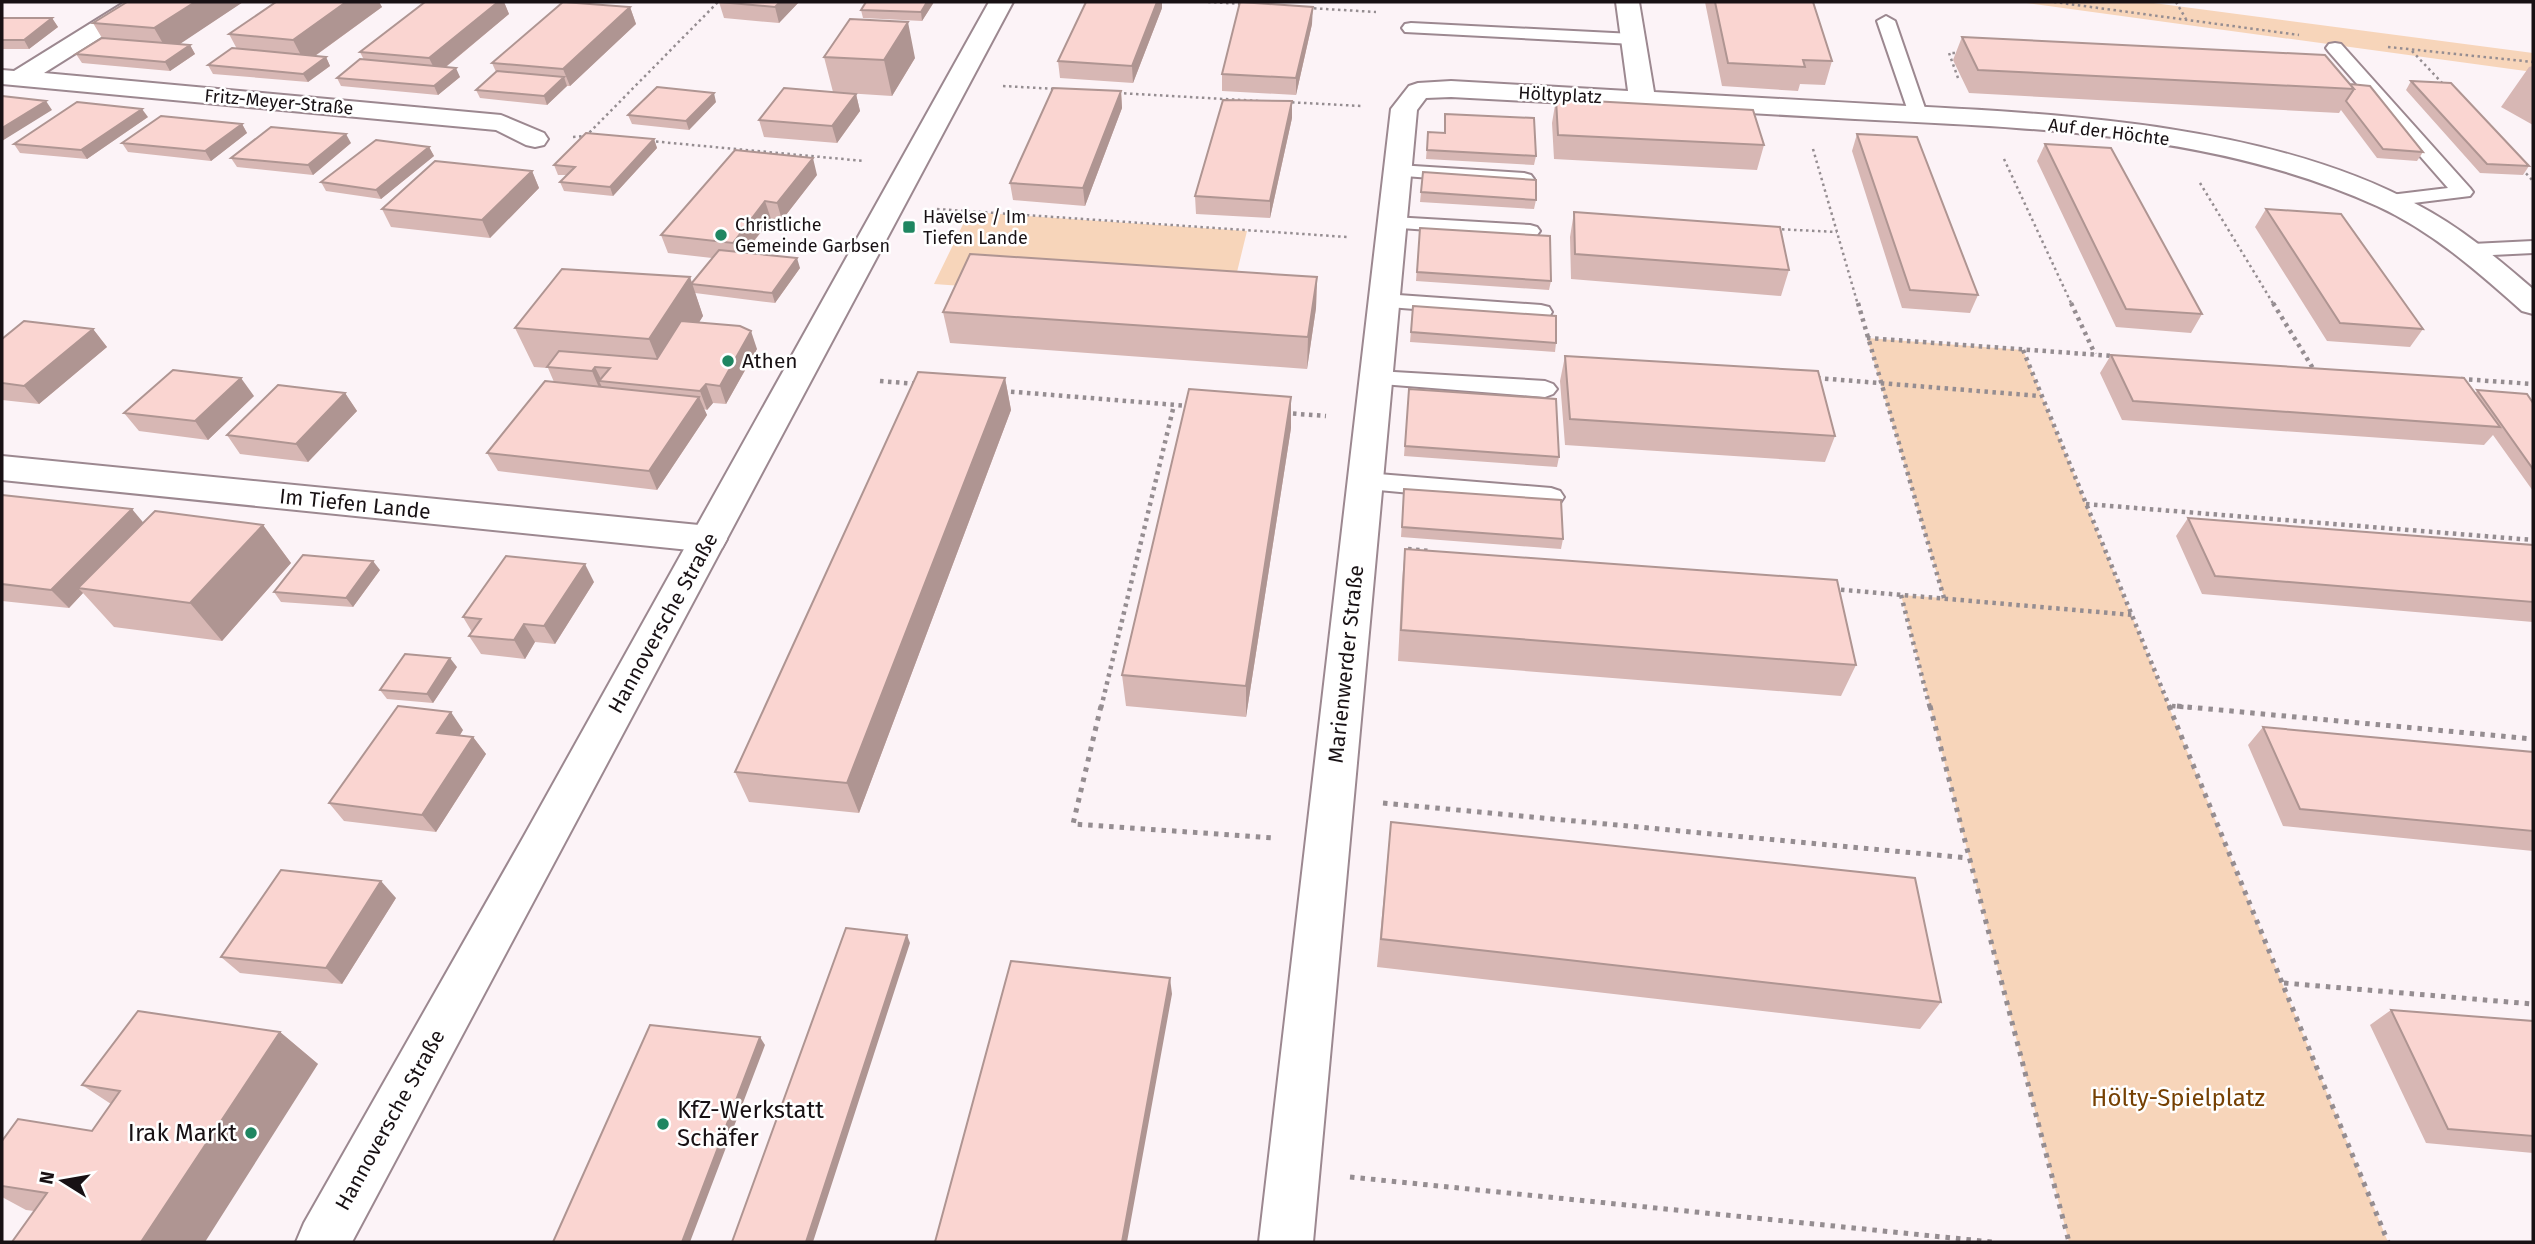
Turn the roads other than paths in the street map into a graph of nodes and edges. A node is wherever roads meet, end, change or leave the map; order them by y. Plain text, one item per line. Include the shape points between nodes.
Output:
1 (141, 2) edge
2 (1001, 2) edge
3 (1627, 2) edge
4 (1886, 22) dead end
5 (1411, 28) road end
6 (1633, 39) junction
7 (2335, 48) dead end
8 (10, 77) edge
9 (1642, 99) junction
10 (1411, 100) joint
11 (1918, 114) junction
12 (535, 139) road end
13 (1398, 171) junction
14 (1524, 179) edge
15 (2389, 201) junction
16 (1530, 231) dead end
17 (1392, 232) junction
18 (2533, 247) edge
19 (2472, 250) junction
20 (1384, 301) junction
21 (2533, 305) edge
22 (1541, 312) edge
23 (1377, 378) junction
24 (1545, 389) dead end
25 (2, 468) edge
26 (1366, 482) junction
27 (1551, 497) edge
28 (709, 539) junction
29 (323, 1242) edge
30 (1286, 1242) edge

1 - 8 street, Fritz-Meyer-Straße
2 - 28 street, Hannoversche Straße
3 - 6 street
4 - 11 lane
5 - 6 lane
6 - 9 street
7 - 15 lane via 2463,192
8 - 12 street, Fritz-Meyer-Straße via 501,123
9 - 10 street, Höltyplatz via 1451,89
9 - 11 street, Auf der Höchte
10 - 13 street, Marienwerder Straße
11 - 15 street, Auf der Höchte via 2173,139 2331,177
13 - 14 lane
13 - 17 street, Marienwerder Straße
15 - 19 street, Auf der Höchte
16 - 17 lane
17 - 20 street, Marienwerder Straße
18 - 19 lane
19 - 21 street, Auf der Höchte
20 - 22 lane
20 - 23 street, Marienwerder Straße
23 - 24 lane
23 - 26 street, Marienwerder Straße
25 - 28 street, Im Tiefen Lande
26 - 27 lane
26 - 30 street, Marienwerder Straße
28 - 29 street, Hannoversche Straße

